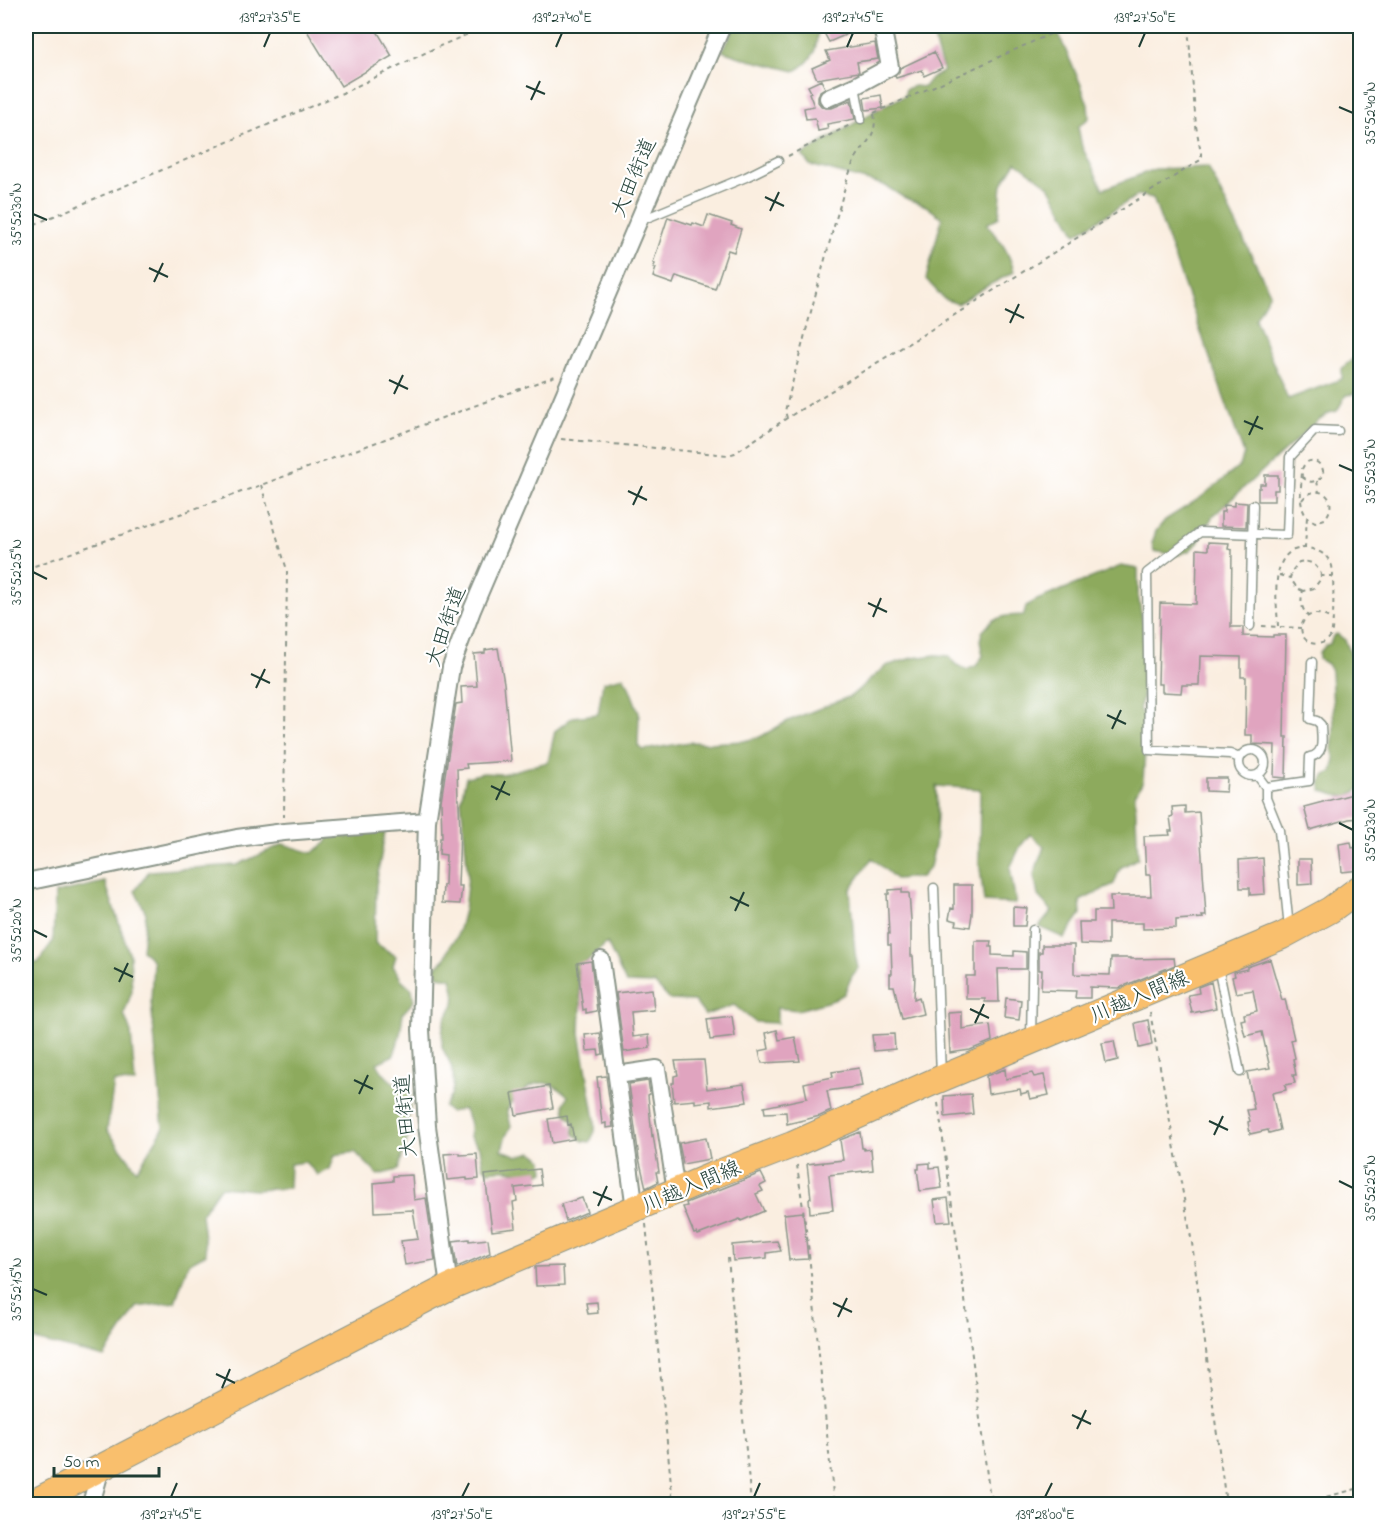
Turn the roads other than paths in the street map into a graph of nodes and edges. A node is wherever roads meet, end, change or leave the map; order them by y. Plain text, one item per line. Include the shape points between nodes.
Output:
1 (722, 26) edge
2 (882, 26) edge
3 (855, 86) junction
4 (828, 98) dead end
5 (861, 119) road end
6 (778, 161) road end
7 (641, 217) junction
8 (1338, 431) dead end
9 (1253, 505) dead end
10 (1252, 534) junction
11 (1250, 626) road end
12 (1312, 662) dead end
13 (1239, 758) junction
14 (1257, 776) junction
15 (1266, 787) junction
16 (427, 821) junction
17 (26, 882) edge
18 (934, 888) dead end
19 (1360, 888) edge
20 (1033, 930) dead end
21 (1289, 932) junction
22 (602, 960) dead end
23 (1217, 963) junction
24 (1031, 1042) junction
25 (1240, 1072) dead end
26 (617, 1075) junction
27 (937, 1081) junction
28 (676, 1191) junction
29 (639, 1208) junction
30 (449, 1287) junction
31 (101, 1468) junction
32 (31, 1504) edge
33 (91, 1504) edge

1 - 7 street, 大田街道
2 - 3 street via 890,67
3 - 4 street
3 - 5 lane
6 - 7 lane via 649,217
7 - 16 street, 大田街道 via 451,667
8 - 10 lane via 1315,430 1290,457 1287,535
9 - 10 lane
10 - 11 lane
10 - 13 lane via 1200,532 1146,573 1149,750 1230,754
12 - 15 lane via 1310,719 1321,725 1320,752 1310,757 1309,781
13 - 14 lane via 1242,772
13 - 14 lane via 1247,750 1262,753 1265,763
14 - 15 lane
15 - 21 lane via 1266,798 1279,830
16 - 17 street via 237,838
16 - 30 street, 大田街道 via 421,1030 427,1126
18 - 27 lane
19 - 21 main road, 川越入間線
20 - 24 lane
21 - 23 main road, 川越入間線
22 - 26 street
23 - 24 main road, 川越入間線
23 - 25 lane
24 - 27 main road, 川越入間線
26 - 28 street via 657,1069
26 - 29 street
27 - 28 main road, 川越入間線
28 - 29 main road, 川越入間線
29 - 30 main road, 川越入間線
30 - 31 main road, 川越入間線
31 - 32 main road, 川越入間線
31 - 33 street

